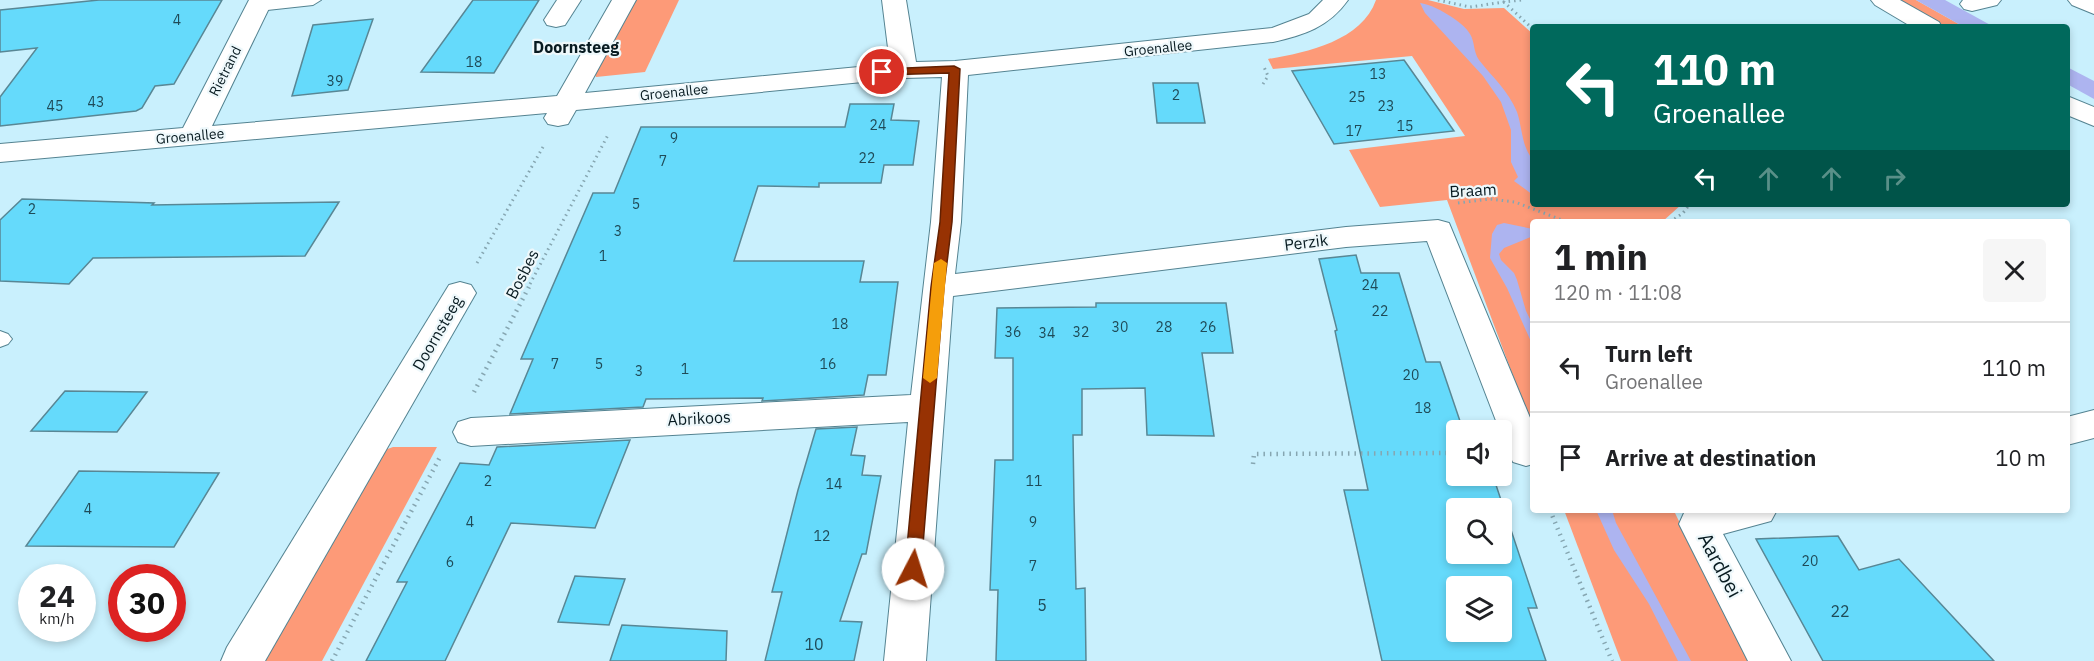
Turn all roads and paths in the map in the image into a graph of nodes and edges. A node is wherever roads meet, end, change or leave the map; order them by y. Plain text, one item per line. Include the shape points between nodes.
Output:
1 (313, 0) edge
2 (569, 0) edge
3 (624, 0) edge
4 (894, 0) edge
5 (1336, 0) edge
6 (1438, 0) edge
7 (1521, 0) edge
8 (1883, 0) edge
9 (2080, 0) edge
10 (1503, 1) edge
11 (259, 3) edge
12 (2094, 7) edge
13 (556, 20) dead end
14 (1925, 24) edge
15 (1530, 26) edge
16 (954, 69) junction
17 (904, 70) junction
18 (2070, 106) edge
19 (561, 114) junction
20 (2094, 118) edge
21 (611, 130) dead end
22 (193, 136) junction
23 (4, 156) edge
24 (1688, 207) edge
25 (1559, 219) edge
26 (1674, 219) edge
27 (1438, 230) junction
28 (938, 287) junction
29 (460, 292) joint
30 (927, 408) junction
31 (2094, 424) edge
32 (462, 426) junction
33 (2070, 430) edge
34 (1526, 452) dead end
35 (1446, 453) edge
36 (1253, 464) dead end
37 (1551, 513) edge
38 (1745, 513) edge
39 (242, 661) edge
40 (332, 661) edge
41 (905, 661) edge
42 (1612, 661) edge
43 (1770, 661) edge

1 - 11 lane, Rietrand
2 - 13 street
3 - 19 street
4 - 17 street
5 - 16 street, Groenallee via 1318,19 1273,35
6 - 10 path via 1470,7
7 - 10 path
8 - 14 street
9 - 12 street
10 - 15 path
11 - 22 street, Rietrand
16 - 17 street, Groenallee
16 - 28 street via 946,222
17 - 19 street, Groenallee
18 - 20 street
19 - 22 street, Groenallee
19 - 29 path, Doornsteeg
21 - 32 path, Bosbes
22 - 23 street, Groenallee
24 - 26 path
25 - 27 path, Braam via 1515,202 1490,199 1439,205
27 - 28 street, Perzik via 1346,237
27 - 34 street
28 - 30 street
29 - 39 street, Doornsteeg
30 - 32 street, Abrikoos
30 - 41 street
31 - 33 street
32 - 40 path
35 - 36 path via 1254,454
37 - 42 path
38 - 43 street, Aardbei via 1698,524

